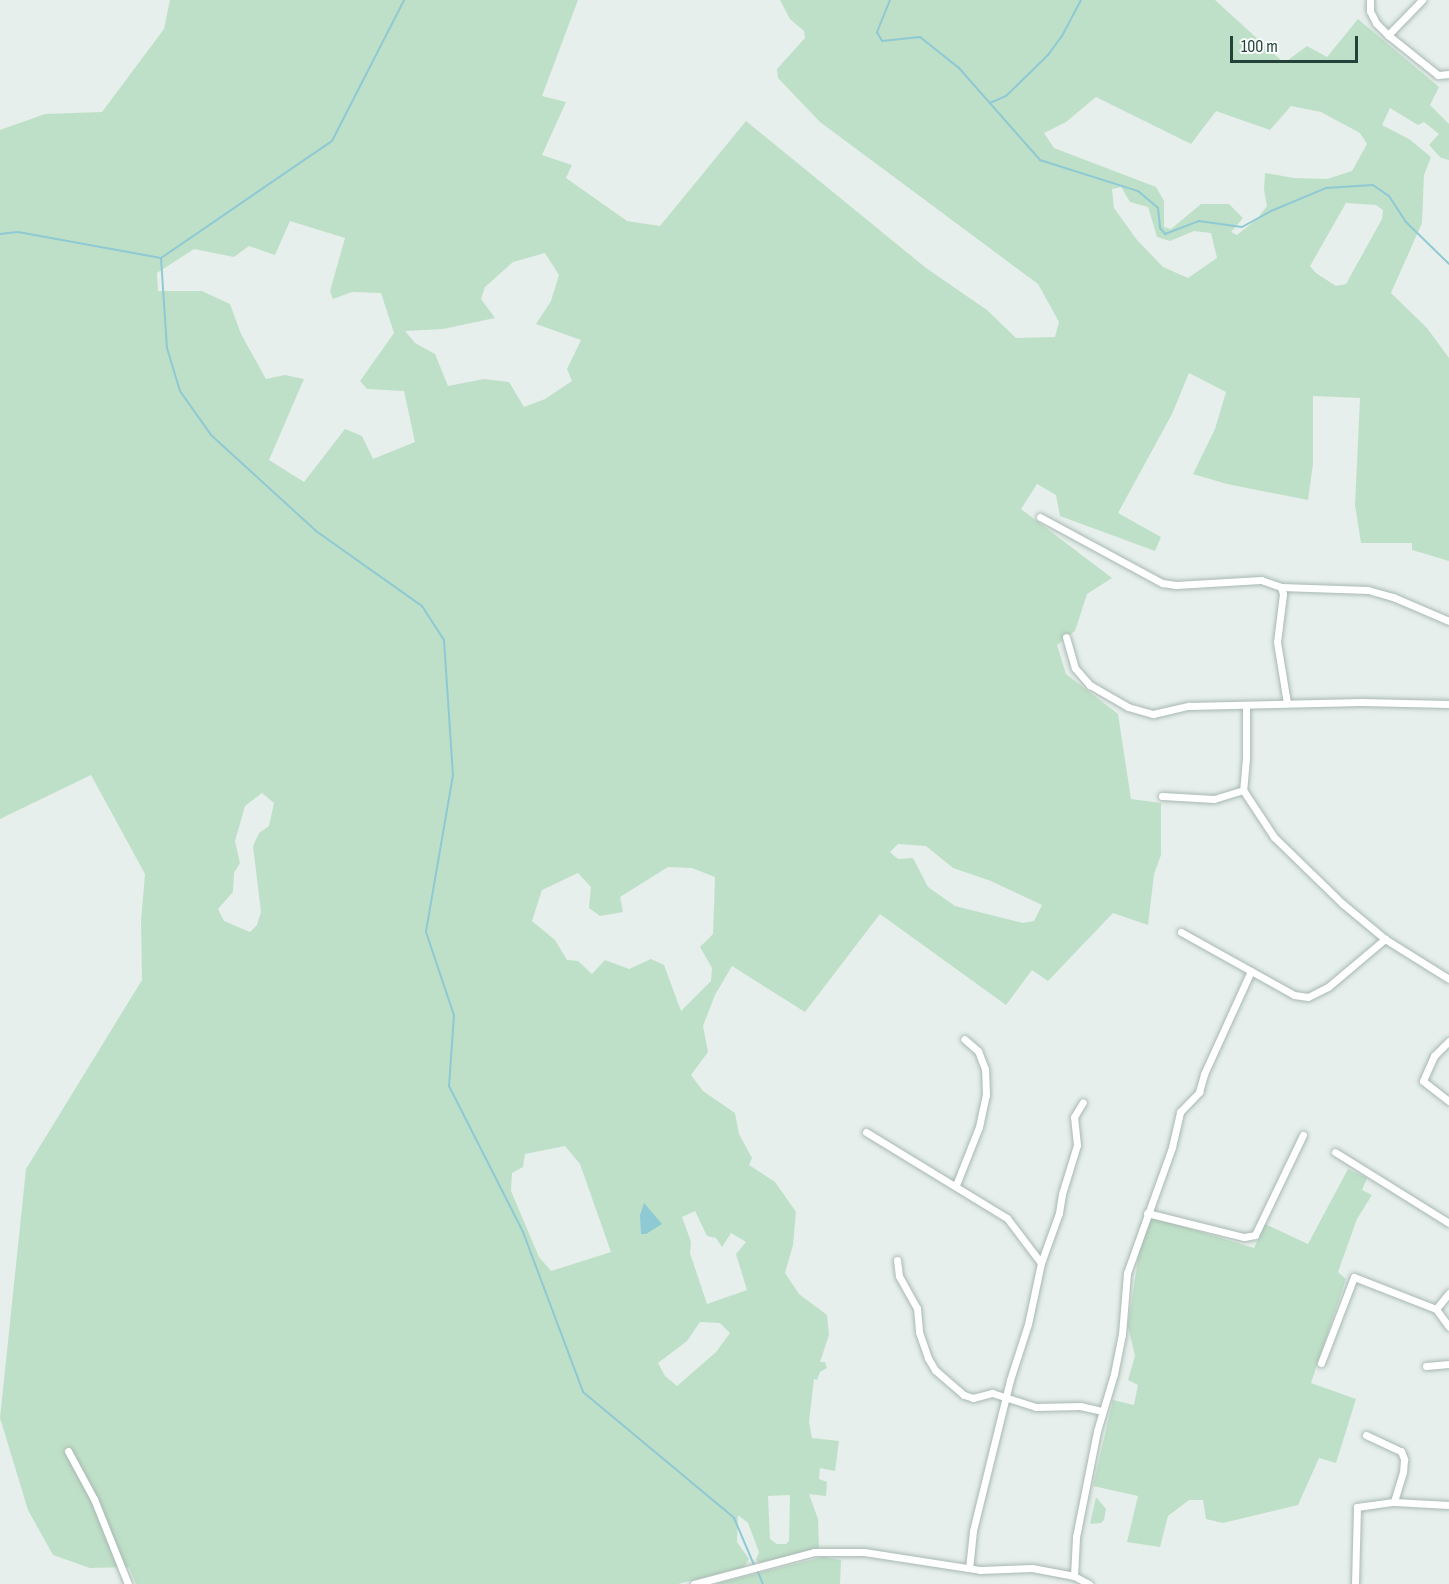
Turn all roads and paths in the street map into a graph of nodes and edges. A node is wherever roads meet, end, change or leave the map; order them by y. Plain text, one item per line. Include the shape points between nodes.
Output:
1 (1371, 0) edge
2 (1422, 0) edge
3 (1388, 35) junction
4 (1449, 74) edge
5 (1040, 517) dead end
6 (1281, 587) junction
7 (1449, 621) edge
8 (1066, 637) dead end
9 (1287, 704) junction
10 (1449, 704) edge
11 (1246, 705) junction
12 (1243, 790) junction
13 (1162, 796) dead end
14 (1181, 932) dead end
15 (1385, 939) junction
16 (1251, 971) junction
17 (1449, 979) edge
18 (964, 1039) dead end
19 (1449, 1041) edge
20 (1449, 1101) edge
21 (1083, 1102) dead end
22 (866, 1132) dead end
23 (1303, 1135) dead end
24 (1335, 1152) dead end
25 (956, 1185) junction
26 (1147, 1213) junction
27 (1449, 1223) edge
28 (897, 1260) dead end
29 (1041, 1263) junction
30 (1449, 1293) edge
31 (1436, 1308) junction
32 (1449, 1327) edge
33 (1321, 1363) dead end
34 (1449, 1364) edge
35 (1426, 1366) dead end
36 (1007, 1396) junction
37 (1101, 1411) junction
38 (1366, 1435) dead end
39 (68, 1451) dead end
40 (1394, 1502) junction
41 (1449, 1505) edge
42 (969, 1568) junction
43 (1074, 1576) junction
44 (128, 1584) edge
45 (694, 1584) edge
46 (1089, 1584) edge
47 (1355, 1584) edge

1 - 3 street via 1370,11
2 - 3 street
3 - 4 street via 1438,75
5 - 6 street via 1162,583 1261,580
6 - 7 street via 1368,590
6 - 9 street via 1276,642
8 - 11 street via 1075,668 1090,685 1128,707 1153,714 1189,706
9 - 10 street
9 - 11 street
11 - 12 street
12 - 13 street via 1214,799
12 - 15 street via 1274,837 1342,904
14 - 16 street
15 - 16 street via 1328,987 1308,997 1294,995
15 - 17 street
16 - 26 street via 1199,1092 1180,1112 1172,1147
18 - 25 street via 978,1051 985,1069 986,1095 979,1127
19 - 20 street via 1434,1056 1423,1081
21 - 29 street via 1074,1117 1077,1144
22 - 25 street
23 - 26 street via 1255,1235 1244,1237
24 - 27 street
25 - 29 street via 1007,1218
26 - 37 street via 1127,1273 1122,1334
28 - 36 street via 899,1276 917,1308 919,1332 935,1370 968,1398 992,1393
29 - 36 street
30 - 31 street
31 - 32 street
31 - 33 street via 1354,1277
34 - 35 street
36 - 37 street via 1036,1407 1080,1406
36 - 42 street via 974,1531
37 - 43 street via 1076,1537
38 - 40 street via 1401,1451 1403,1472
39 - 44 street via 94,1499
40 - 41 street
40 - 47 street via 1357,1507
42 - 43 street via 1032,1568
42 - 45 street via 864,1552 814,1552
43 - 46 street

